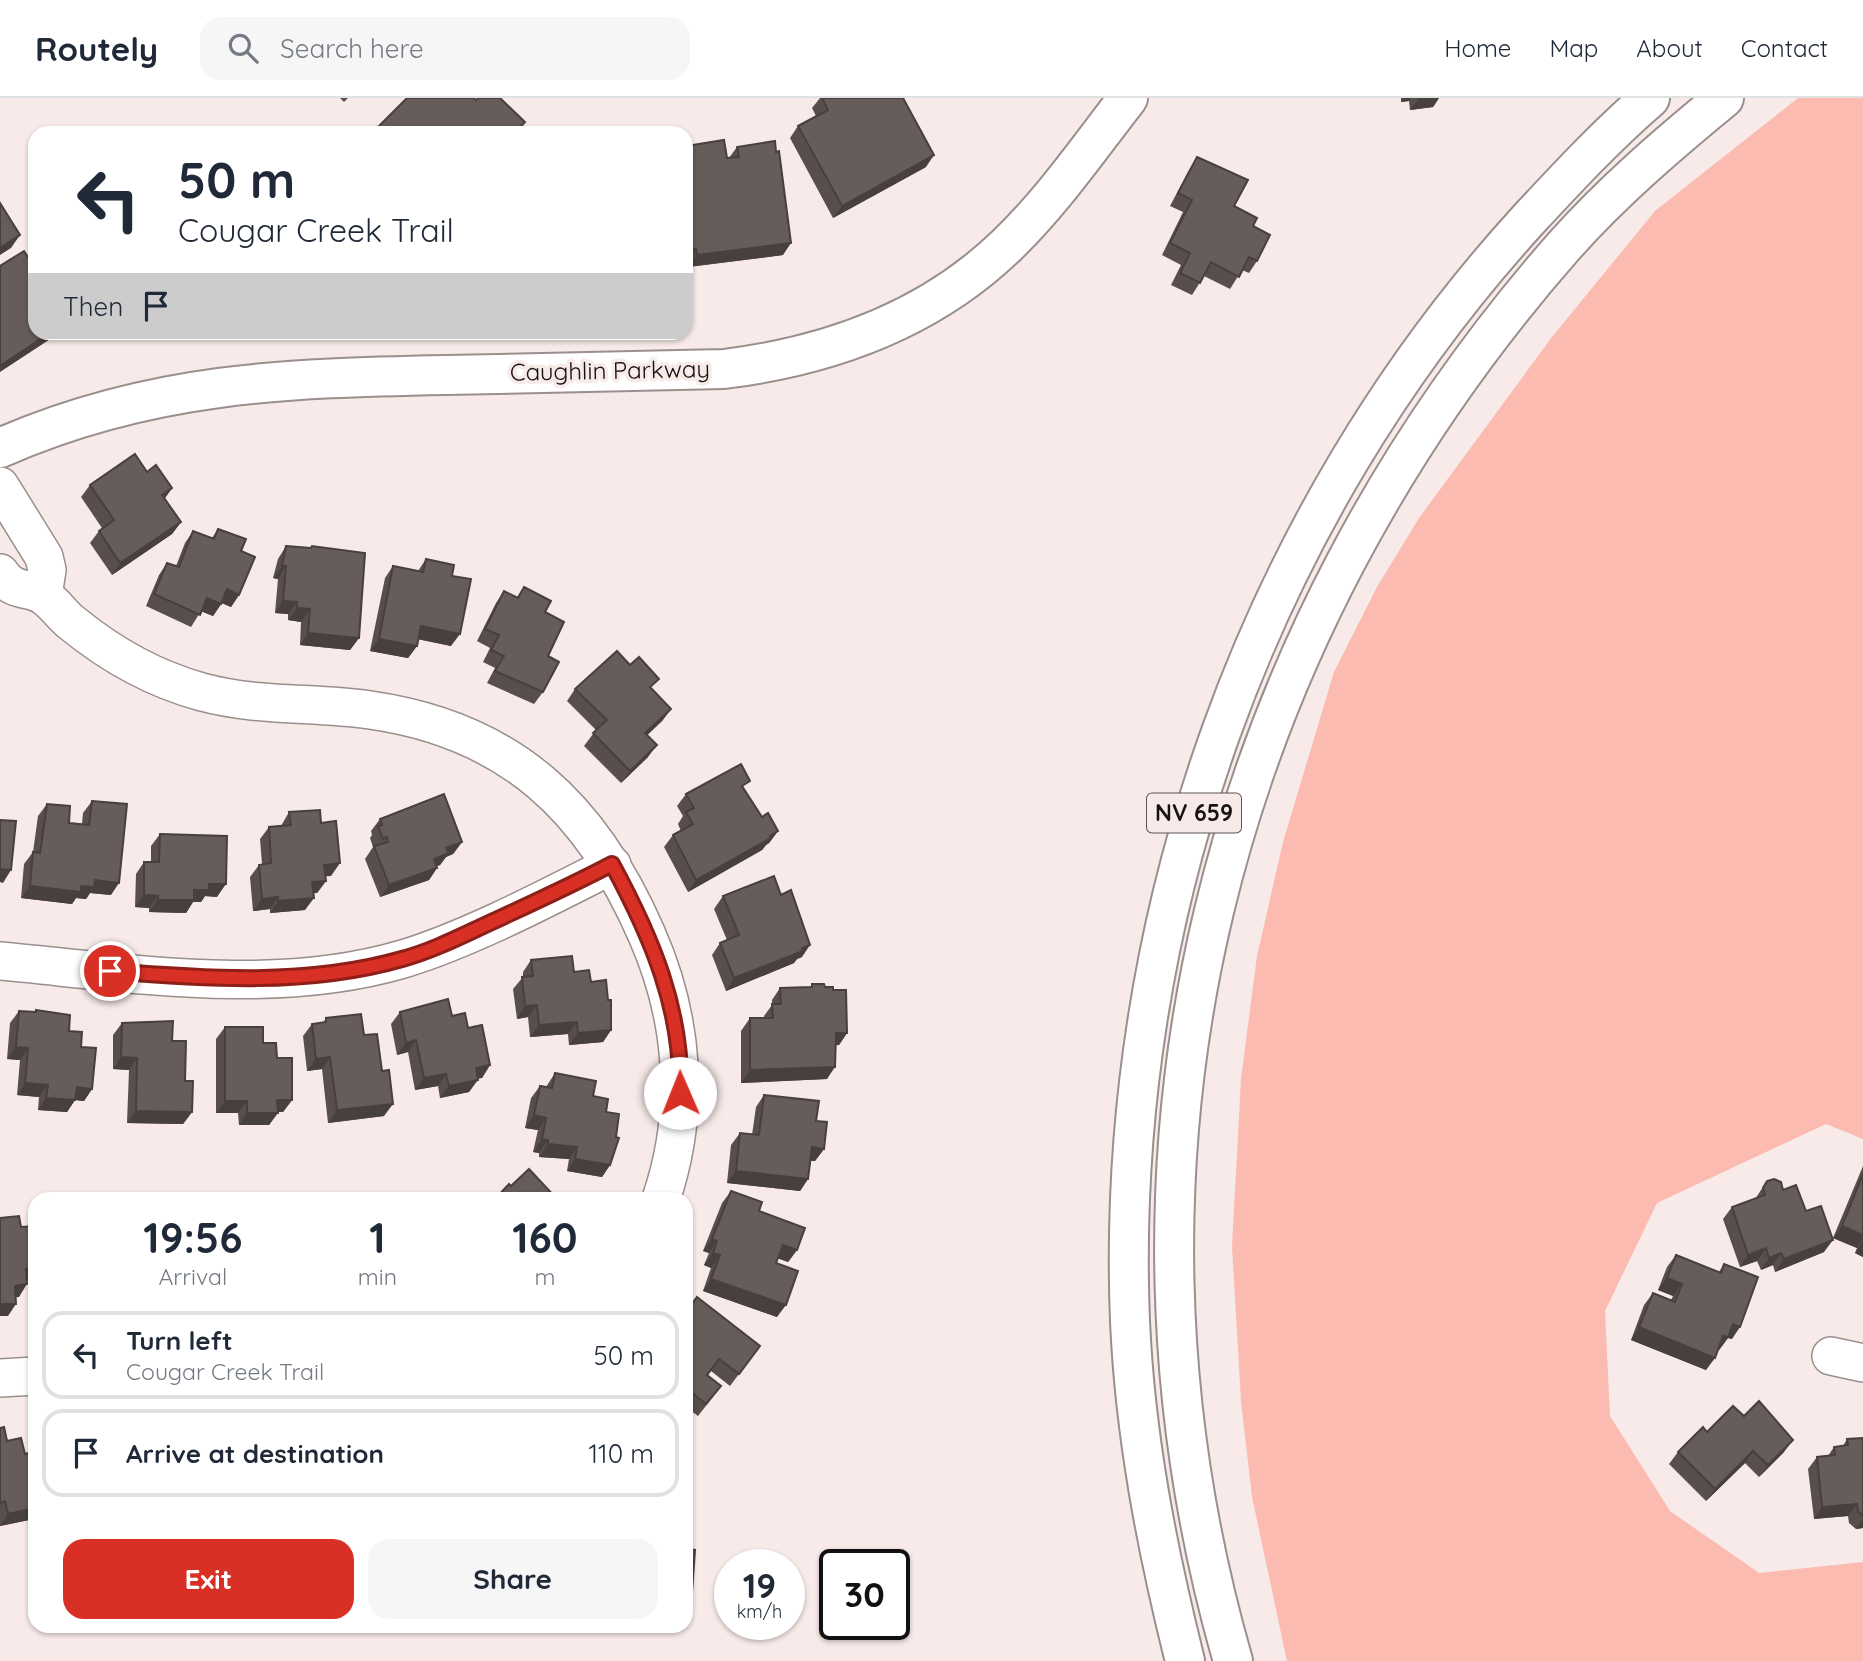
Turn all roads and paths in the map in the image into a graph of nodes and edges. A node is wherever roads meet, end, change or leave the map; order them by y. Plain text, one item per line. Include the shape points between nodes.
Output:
1 (1128, 98) edge
2 (1650, 98) edge
3 (1724, 98) edge
4 (0, 448) edge
5 (0, 486) edge
6 (0, 573) edge
7 (43, 595) junction
8 (612, 864) junction
9 (0, 961) edge
10 (663, 1192) edge
11 (28, 1376) edge
12 (0, 1378) edge
13 (1185, 1661) edge
14 (1233, 1661) edge

1 - 4 main road, Caughlin Parkway via 1006,246 931,303 836,348 724,369 334,377 238,384 128,403
2 - 13 main road, NV 659 via 1478,275 1367,428 1315,516 1261,627 1217,738 1186,837 1155,974 1130,1204 1130,1321 1140,1436 1161,1562
3 - 14 main road, NV 659 via 1657,153 1566,244 1463,370 1392,476 1330,590 1285,687 1242,806 1213,909 1183,1077 1174,1283 1190,1469 1213,1590
5 - 7 street via 44,557
6 - 7 street via 15,589
7 - 8 street via 93,639 128,662 176,683 240,700 369,709 410,717 485,742 550,787
8 - 9 street via 440,946 357,969 317,975 205,976
8 - 10 street via 657,956 674,1013 681,1069 679,1117
11 - 12 street

